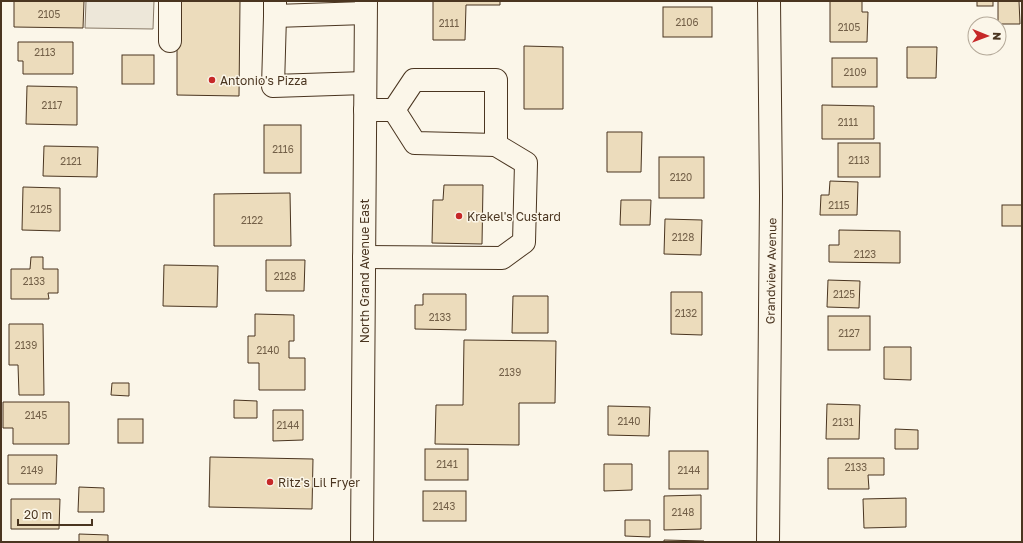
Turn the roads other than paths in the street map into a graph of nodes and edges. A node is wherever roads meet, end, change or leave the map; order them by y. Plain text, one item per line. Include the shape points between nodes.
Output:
1 (170, 1) edge
2 (769, 1) edge
3 (366, 7) edge
4 (275, 8) edge
5 (170, 41) dead end
6 (365, 84) junction
7 (365, 110) junction
8 (394, 110) junction
9 (496, 145) junction
10 (364, 257) junction
11 (362, 542) edge
12 (768, 542) edge

1 - 5 street
2 - 12 street, Grandview Avenue via 771,204
3 - 4 street
3 - 6 street, North Grand Avenue East
4 - 6 street via 273,86
6 - 7 street, North Grand Avenue East
7 - 8 street
7 - 10 street, North Grand Avenue East
8 - 9 street via 415,143
8 - 9 street via 414,80 496,80
9 - 10 street via 526,163 524,242 502,258
10 - 11 street, North Grand Avenue East

